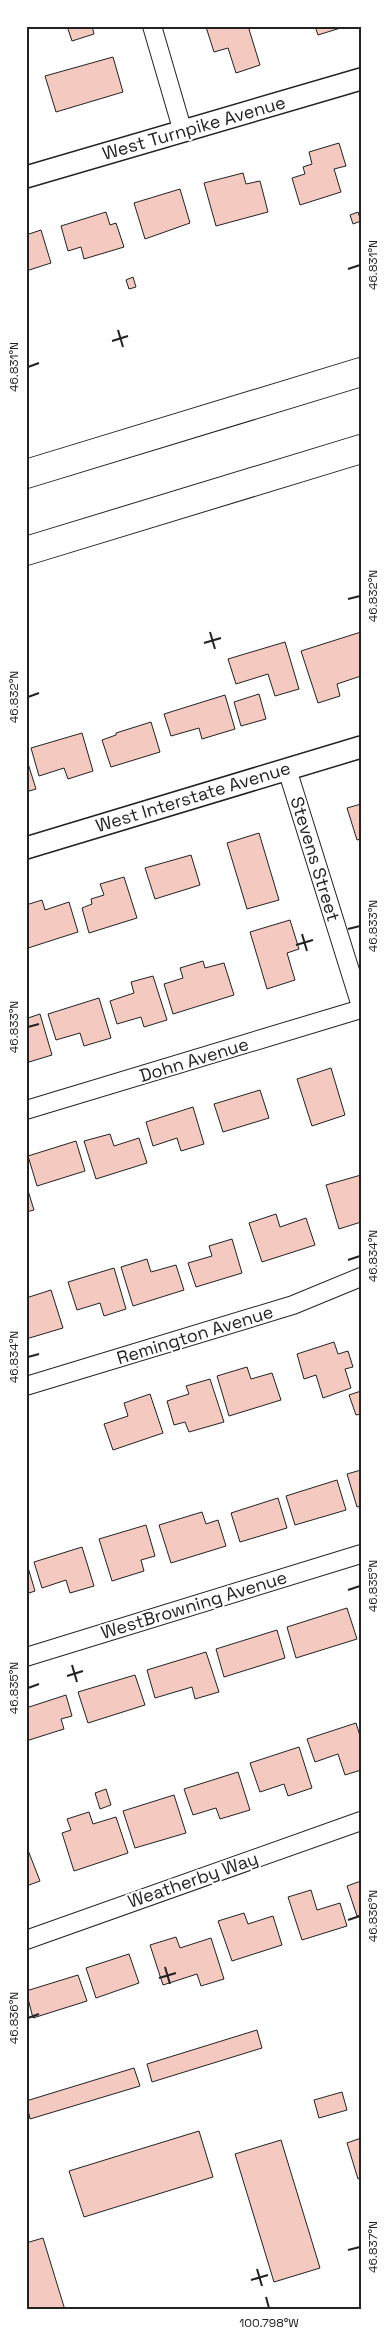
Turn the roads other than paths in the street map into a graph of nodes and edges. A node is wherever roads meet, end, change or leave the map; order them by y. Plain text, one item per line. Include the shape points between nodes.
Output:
1 (152, 26) edge
2 (361, 79) edge
3 (183, 132) junction
4 (26, 177) edge
5 (361, 372) edge
6 (361, 448) edge
7 (26, 474) edge
8 (26, 551) edge
9 (361, 747) edge
10 (287, 769) junction
11 (26, 848) edge
12 (361, 1007) edge
13 (26, 1110) edge
14 (361, 1277) edge
15 (26, 1386) edge
16 (361, 1554) edge
17 (26, 1657) edge
18 (361, 1821) edge
19 (26, 1940) edge

1 - 3 street
2 - 3 street, West Turnpike Avenue
3 - 4 street, West Turnpike Avenue
5 - 7 highway
6 - 8 highway
9 - 10 street, West Interstate Avenue
10 - 11 street, West Interstate Avenue
10 - 12 street, Stevens Street
12 - 13 street, Dohn Avenue
14 - 15 street, Remington Avenue via 293,1305
16 - 17 street, WestBrowning Avenue
18 - 19 street, Weatherby Way

